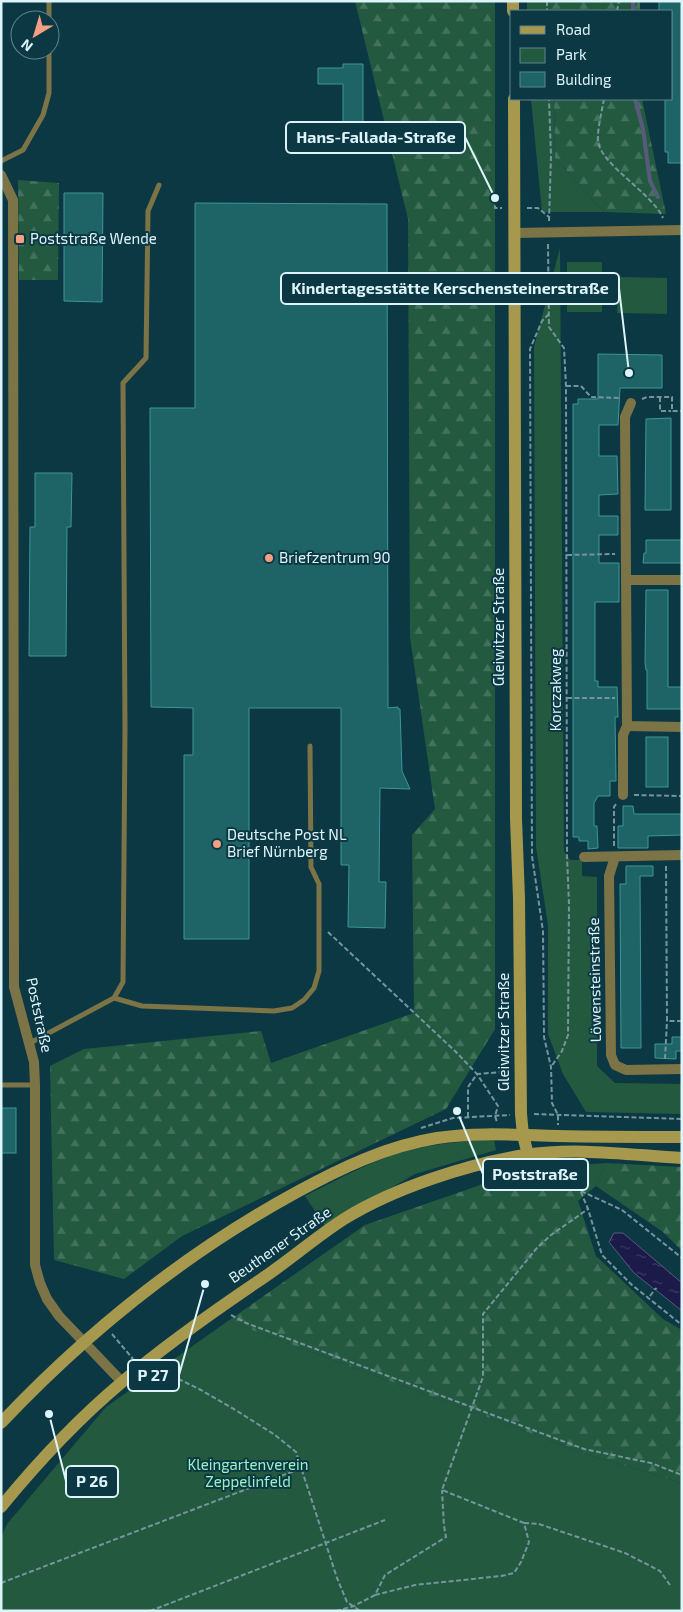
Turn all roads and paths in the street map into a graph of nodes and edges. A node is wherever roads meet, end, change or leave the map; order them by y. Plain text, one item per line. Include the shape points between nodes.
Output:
1 (49, 60) edge
2 (514, 100) edge
3 (550, 100) edge
4 (604, 100) edge
5 (551, 156) dead end
6 (1, 161) edge
7 (1, 175) edge
8 (159, 185) dead end
9 (667, 230) junction
10 (682, 230) edge
11 (515, 232) junction
12 (566, 386) junction
13 (660, 397) junction
14 (631, 403) junction
15 (672, 411) junction
16 (682, 411) edge
17 (567, 554) junction
18 (625, 554) junction
19 (626, 580) junction
20 (682, 580) edge
21 (567, 698) junction
22 (627, 698) junction
23 (627, 726) junction
24 (682, 727) edge
25 (310, 746) dead end
26 (623, 795) junction
27 (682, 796) edge
28 (666, 855) junction
29 (682, 855) edge
30 (584, 857) dead end
31 (614, 857) junction
32 (320, 925) junction
33 (114, 998) junction
34 (666, 1021) junction
35 (682, 1021) edge
36 (30, 1043) junction
37 (551, 1067) junction
38 (664, 1069) junction
39 (682, 1069) edge
40 (503, 1072) dead end
41 (476, 1074) junction
42 (1, 1085) edge
43 (35, 1085) junction
44 (495, 1116) dead end
45 (568, 1116) dead end
46 (468, 1117) dead end
47 (682, 1120) edge
48 (523, 1135) junction
49 (558, 1136) junction
50 (682, 1137) edge
51 (564, 1152) junction
52 (528, 1155) junction
53 (682, 1158) edge
54 (576, 1180) junction
55 (581, 1191) junction
56 (588, 1209) junction
57 (682, 1258) edge
58 (656, 1288) dead end
59 (650, 1296) dead end
60 (218, 1308) junction
61 (105, 1325) junction
62 (682, 1325) edge
63 (85, 1342) junction
64 (140, 1367) junction
65 (122, 1382) junction
66 (473, 1408) junction
67 (1, 1424) edge
68 (302, 1468) junction
69 (682, 1475) edge
70 (442, 1490) junction
71 (1, 1508) edge
72 (384, 1520) dead end
73 (524, 1523) junction
74 (325, 1543) junction
75 (1, 1583) edge
76 (670, 1584) dead end
77 (375, 1595) junction
78 (354, 1606) junction
79 (150, 1611) edge
80 (336, 1611) edge
81 (360, 1611) edge

1 - 6 lane via 49,92 43,115 24,150
2 - 11 main road, Gleiwitzer Straße
3 - 5 path
4 - 9 path via 598,142 603,155 661,214
7 - 36 street, Poststraße via 13,200 14,987
8 - 33 lane via 148,211 146,358 123,382 125,959 124,982
9 - 10 street
9 - 11 street
11 - 48 main road, Gleiwitzer Straße via 516,819
12 - 14 path via 581,386 591,397 620,397
12 - 17 path, Korczakweg
12 - 37 path, Korczakweg via 564,348 549,327 549,314 542,321 530,348 530,358 532,856 543,931 544,1037
13 - 14 path via 647,397
13 - 15 path via 672,397
13 - 15 path via 660,411
14 - 18 street via 625,417
15 - 16 path
17 - 18 path
17 - 21 path, Korczakweg
18 - 19 street
19 - 20 street
19 - 22 street
21 - 22 path
21 - 37 path, Korczakweg via 568,1035
22 - 23 street
23 - 24 street
23 - 26 street via 623,736
25 - 32 lane via 311,868 319,884
26 - 27 path
26 - 31 path via 614,807
28 - 29 street
28 - 31 street
28 - 34 path
30 - 31 street
31 - 38 street, Löwensteinstraße via 609,876 611,1056 615,1065 626,1070
32 - 33 lane via 319,971 314,988 292,1008 274,1011 142,1006
32 - 41 path
33 - 36 lane
34 - 35 path
34 - 38 path
36 - 43 street, Poststraße
37 - 49 path via 552,1104 558,1115
38 - 39 street, Löwensteinstraße
40 - 41 path
41 - 44 path via 498,1106
41 - 46 path via 468,1087
42 - 43 lane
43 - 63 street, Poststraße via 36,1265 47,1299
45 - 47 path
48 - 49 main road
48 - 52 main road, Gleiwitzer Straße
48 - 61 main road via 429,1139 347,1166 218,1240 156,1283
49 - 50 main road
51 - 52 main road, Beuthener Straße
51 - 53 main road, Beuthener Straße
51 - 54 path
51 - 54 path via 560,1165
52 - 60 main road, Beuthener Straße via 452,1173 374,1203 340,1222
54 - 55 path
55 - 56 path
55 - 57 path via 622,1210
56 - 62 path via 602,1255 632,1285
56 - 66 path via 551,1235 483,1314 483,1377
58 - 59 path
60 - 64 main road, Beuthener Straße
60 - 66 path via 246,1323
61 - 63 main road
61 - 64 path
63 - 65 street, Poststraße
63 - 67 main road
64 - 65 main road, Beuthener Straße
64 - 68 path via 146,1373 157,1369 170,1374 237,1411 296,1452
65 - 71 main road, Beuthener Straße via 67,1433
66 - 69 path via 584,1449 652,1463
66 - 70 path
68 - 74 path
68 - 75 path
70 - 73 path
70 - 77 path via 446,1538 385,1576
72 - 74 path
73 - 76 path via 539,1524 625,1553 660,1571
73 - 77 path via 530,1542 514,1573 415,1585
74 - 78 path via 347,1602
74 - 79 path
77 - 78 path
78 - 80 path
78 - 81 path

